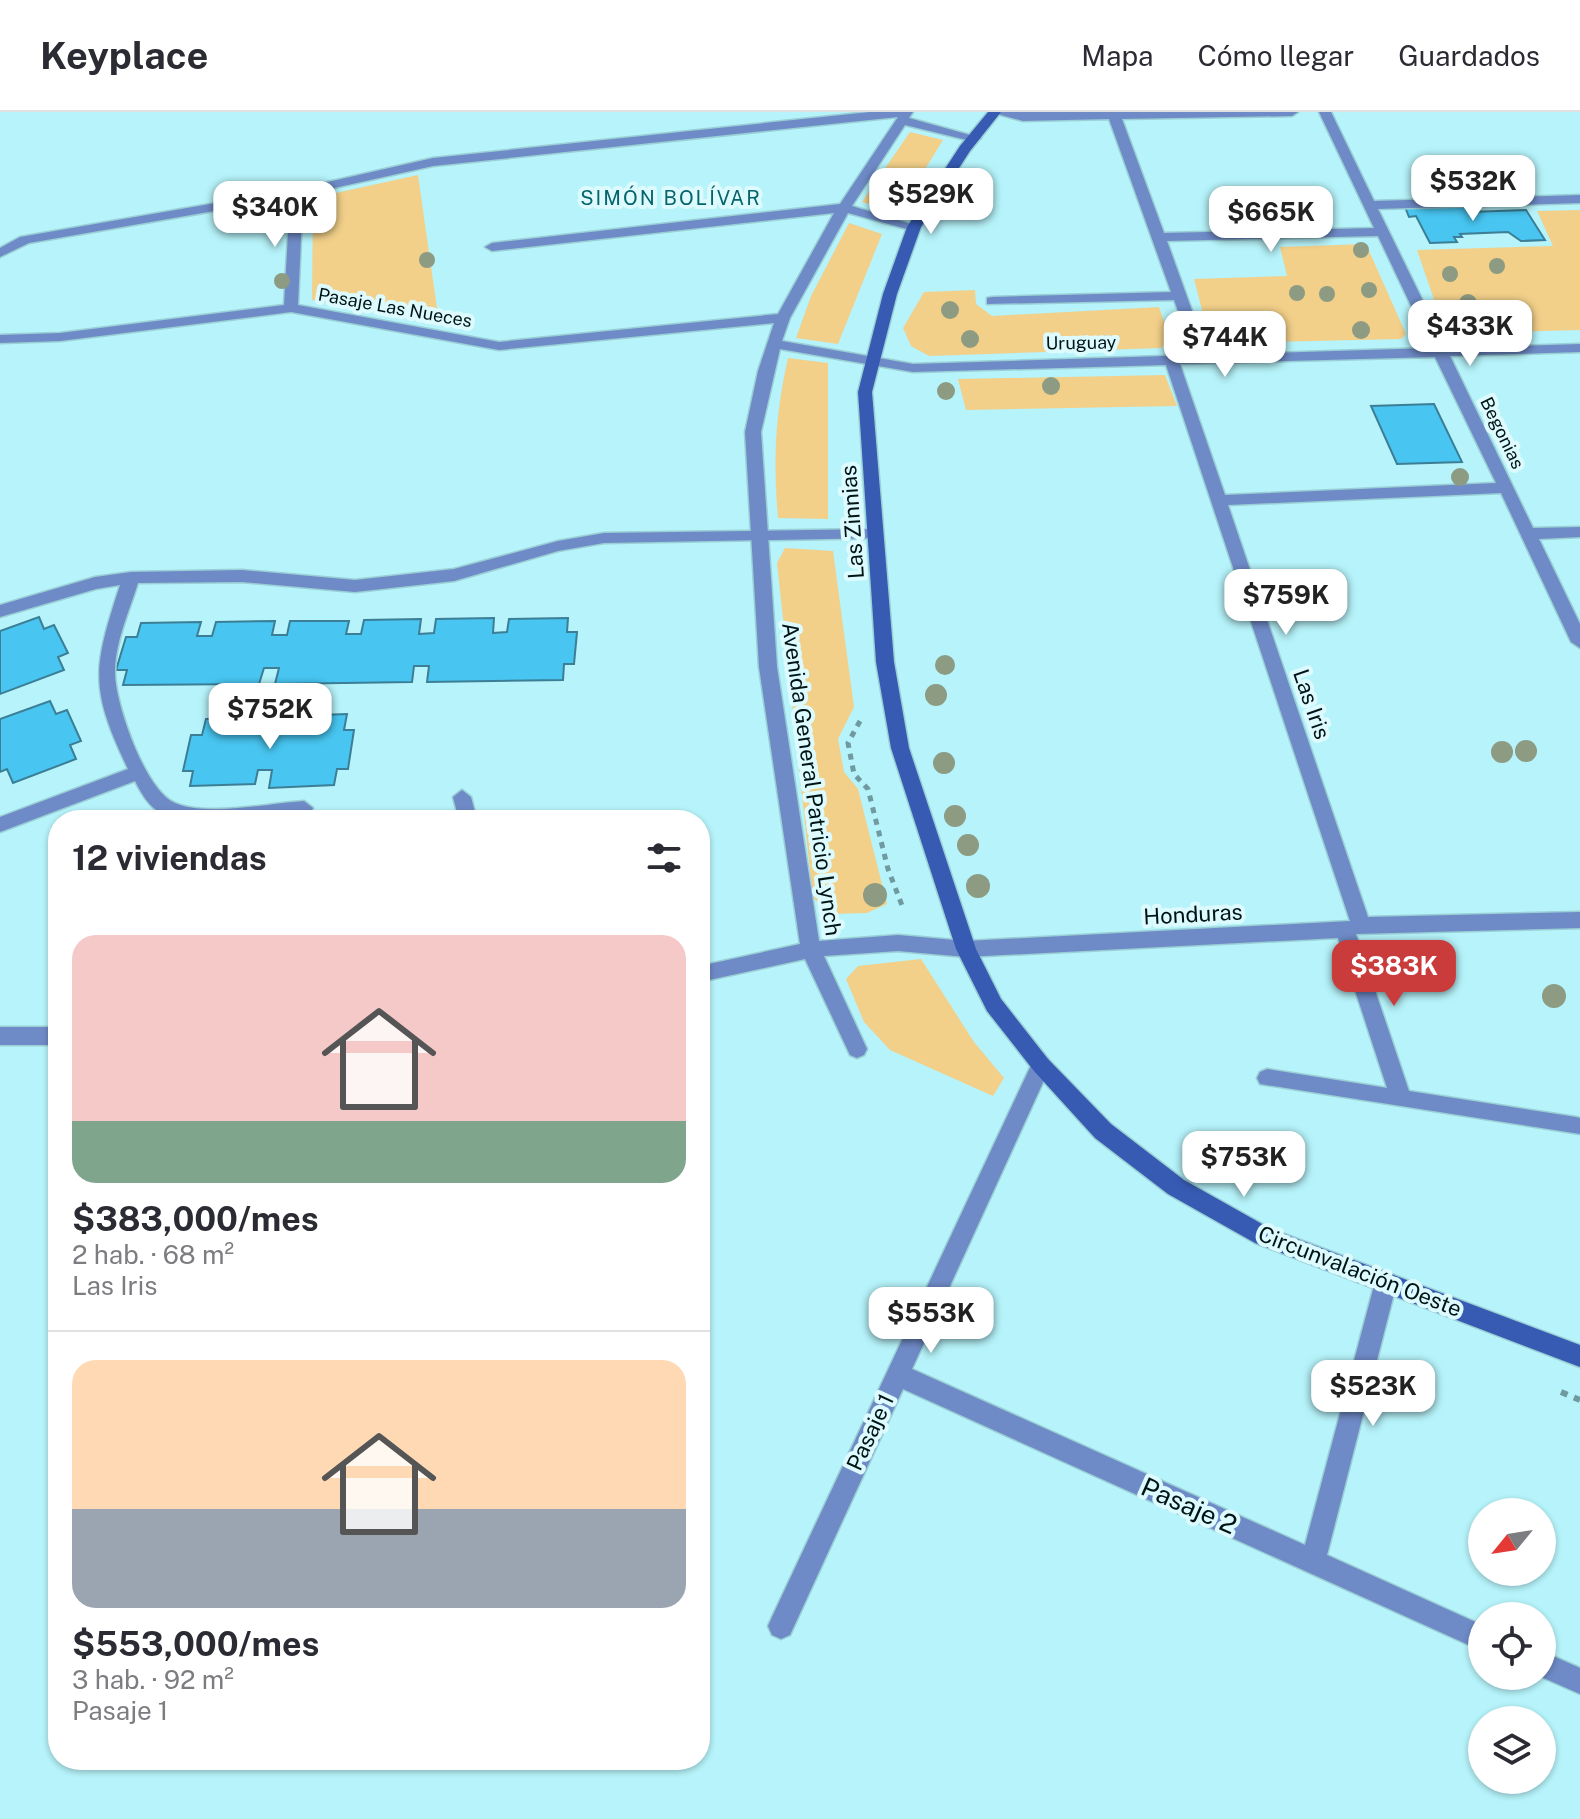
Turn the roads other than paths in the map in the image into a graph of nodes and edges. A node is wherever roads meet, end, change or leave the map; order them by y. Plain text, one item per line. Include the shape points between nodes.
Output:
1 (996, 112) edge
2 (1292, 112) edge
3 (1325, 112) edge
4 (906, 115) edge
5 (1114, 115) junction
6 (975, 138) junction
7 (297, 193) junction
8 (1580, 199) edge
9 (1370, 205) junction
10 (844, 208) junction
11 (914, 227) junction
12 (1384, 232) junction
13 (1159, 237) junction
14 (492, 247) dead end
15 (0, 253) edge
16 (1180, 296) junction
17 (992, 301) dead end
18 (291, 308) junction
19 (783, 318) junction
20 (0, 339) edge
21 (774, 344) junction
22 (1580, 348) edge
23 (1441, 352) junction
24 (1203, 360) junction
25 (1172, 361) junction
26 (872, 362) junction
27 (1506, 488) junction
28 (1218, 500) junction
29 (1580, 532) edge
30 (761, 534) junction
31 (874, 534) junction
32 (1528, 534) junction
33 (131, 578) junction
34 (0, 611) edge
35 (1580, 642) edge
36 (138, 772) junction
37 (462, 797) dead end
38 (304, 808) dead end
39 (174, 810) edge
40 (258, 810) edge
41 (465, 810) edge
42 (0, 825) edge
43 (1580, 920) edge
44 (1353, 928) junction
45 (810, 948) junction
46 (966, 949) junction
47 (710, 972) edge
48 (0, 1036) edge
49 (48, 1036) edge
50 (857, 1049) dead end
51 (1041, 1065) junction
52 (1267, 1078) dead end
53 (1401, 1099) junction
54 (1576, 1126) dead end
55 (1386, 1282) junction
56 (1580, 1356) edge
57 (896, 1374) junction
58 (1313, 1562) junction
59 (781, 1626) dead end
60 (1468, 1632) edge
61 (1556, 1670) edge
62 (1580, 1681) edge

1 - 5 street via 1023,117
1 - 6 street, Las Zinnias
2 - 5 street
3 - 9 street, Begonias
4 - 6 street
4 - 7 street via 433,162
4 - 10 street, Avenida General Patricio Lynch
5 - 13 street
6 - 11 street, Las Zinnias
7 - 15 street via 25,240
7 - 18 street
8 - 9 street
9 - 12 street, Begonias
10 - 11 street
10 - 14 street
10 - 19 street, Avenida General Patricio Lynch
11 - 26 street, Las Zinnias
12 - 13 street
12 - 23 street, Begonias
13 - 16 street
16 - 17 street
16 - 24 street
18 - 19 street, Pasaje Las Nueces via 499,346
18 - 20 street, Pasaje Las Nueces via 60,337
19 - 21 street, Avenida General Patricio Lynch
21 - 26 street, Uruguay
21 - 30 street, Avenida General Patricio Lynch via 753,432
22 - 23 street, Uruguay
23 - 24 street, Uruguay
23 - 27 street, Begonias
24 - 25 street, Uruguay
25 - 26 street, Uruguay via 913,368
25 - 28 street, Las Iris
26 - 31 street, Las Zinnias via 865,392
27 - 28 street
27 - 32 street, Begonias
28 - 44 street, Las Iris
29 - 32 street
30 - 31 street
30 - 33 street via 604,538 454,575 355,586 242,576
30 - 45 street, Avenida General Patricio Lynch via 768,667
31 - 46 street, Las Zinnias via 885,662 900,748
32 - 35 street, Begonias
33 - 34 street
33 - 36 street via 105,675
36 - 39 street via 165,808
36 - 42 street
37 - 41 street
38 - 40 street
43 - 44 street, Honduras
44 - 46 street, Honduras
44 - 53 street, Las Iris
45 - 46 street, Honduras via 922,942
45 - 47 street, Honduras
45 - 50 street, Avenida General Patricio Lynch
46 - 51 street, Circunvalación Oeste via 994,1005
48 - 49 street
51 - 55 street, Circunvalación Oeste via 1103,1131 1176,1187 1263,1236
51 - 57 street, Pasaje 1
52 - 53 street
53 - 54 street
55 - 56 street, Circunvalación Oeste
55 - 58 street
57 - 58 street, Pasaje 2
57 - 59 street, Pasaje 1
58 - 60 street, Pasaje 2
61 - 62 street

